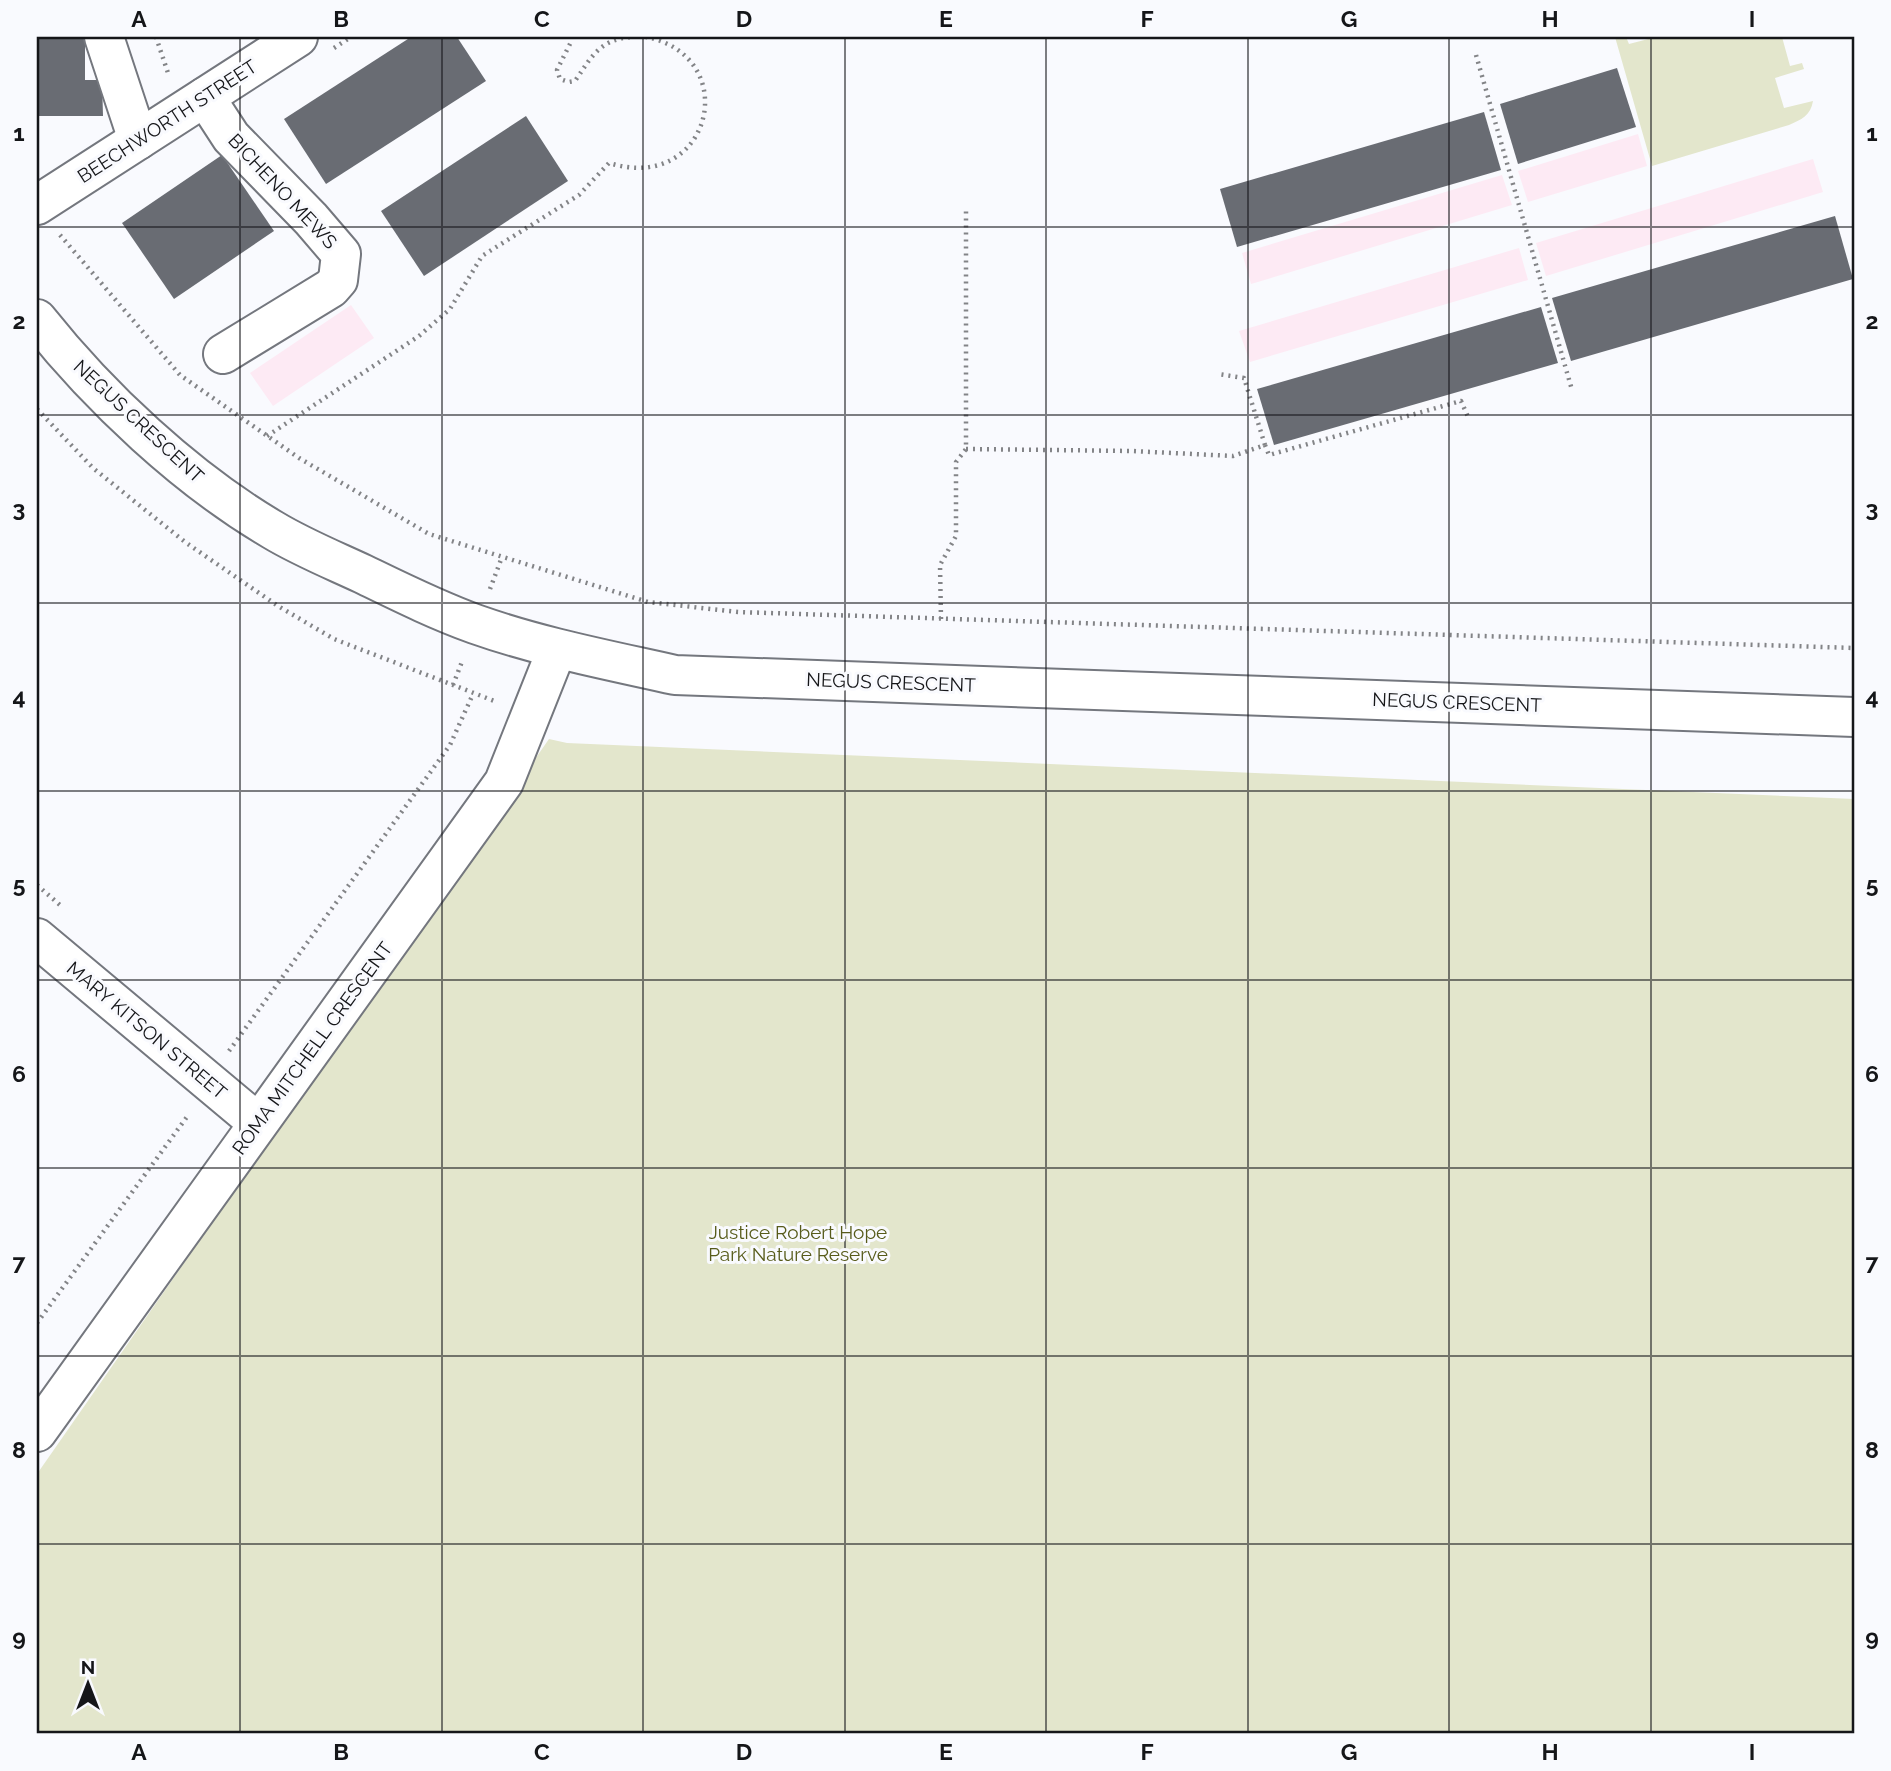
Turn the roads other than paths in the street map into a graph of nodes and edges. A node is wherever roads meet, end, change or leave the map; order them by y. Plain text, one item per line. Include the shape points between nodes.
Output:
1 (104, 37) edge
2 (287, 40) edge
3 (205, 96) junction
4 (138, 140) junction
5 (39, 204) edge
6 (37, 319) edge
7 (223, 354) dead end
8 (557, 649) junction
9 (1854, 716) edge
10 (37, 938) edge
11 (258, 1123) junction
12 (37, 1432) edge

1 - 4 street
2 - 3 street, BEECHWORTH STREET
3 - 4 street, BEECHWORTH STREET
3 - 7 street, BICHENO MEWS via 231,137 341,254 338,280 331,288
4 - 5 street, BEECHWORTH STREET
6 - 8 street, NEGUS CRESCENT via 113,403 190,474 273,530 428,606
8 - 9 street, NEGUS CRESCENT via 675,675
8 - 11 street, ROMA MITCHELL CRESCENT via 504,782
10 - 11 street, MARY KITSON STREET
11 - 12 street, ROMA MITCHELL CRESCENT

